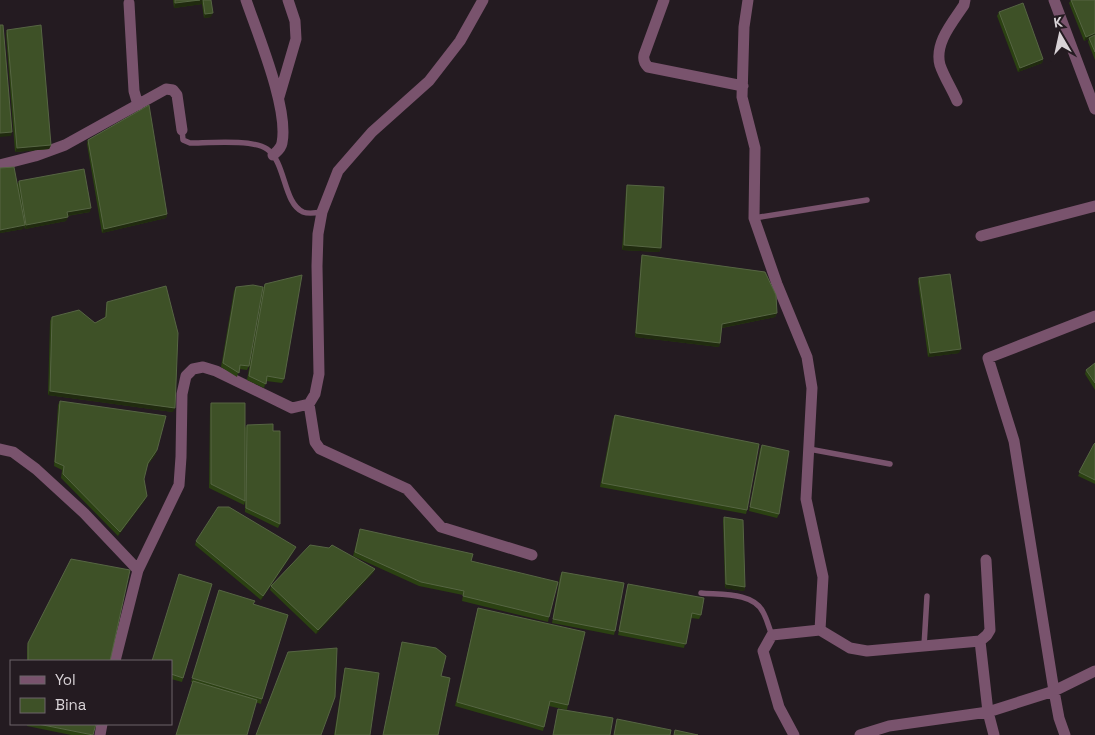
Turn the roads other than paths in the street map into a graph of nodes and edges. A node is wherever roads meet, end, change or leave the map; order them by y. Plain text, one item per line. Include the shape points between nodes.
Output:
1 (246, 0) edge
2 (288, 0) edge
3 (483, 0) edge
4 (664, 0) edge
5 (748, 0) edge
6 (965, 0) edge
7 (1054, 0) edge
8 (128, 3) dead end
9 (743, 86) junction
10 (278, 99) junction
11 (957, 101) dead end
12 (138, 105) junction
13 (1095, 109) edge
14 (182, 130) joint
15 (272, 155) junction
16 (0, 165) edge
17 (867, 200) dead end
18 (1095, 206) edge
19 (322, 212) junction
20 (754, 218) junction
21 (981, 236) dead end
22 (1095, 316) edge
23 (309, 404) junction
24 (809, 448) junction
25 (0, 449) edge
26 (890, 464) dead end
27 (532, 556) dead end
28 (986, 560) dead end
29 (138, 570) junction
30 (701, 593) dead end
31 (927, 596) dead end
32 (820, 630) junction
33 (772, 635) junction
34 (980, 642) junction
35 (924, 646) junction
36 (115, 660) edge
37 (1095, 670) edge
38 (1054, 691) junction
39 (988, 712) junction
40 (794, 735) edge
41 (860, 735) edge
42 (994, 735) edge
43 (1065, 735) edge

1 - 10 street
2 - 10 street via 295,21 296,39
3 - 19 street via 460,41 429,81 372,132 338,171
4 - 9 street via 644,55 646,66
5 - 9 street
6 - 11 street via 939,50 940,64
7 - 13 street
8 - 12 street via 134,91
9 - 20 street via 742,97 755,148
10 - 15 street via 282,143
12 - 14 street via 166,90 173,90 179,98
12 - 16 street via 65,145
14 - 15 lane via 183,140 190,143 253,143
15 - 19 lane via 297,208 304,213
17 - 20 lane
18 - 21 street
19 - 23 street via 317,266 319,374 315,394
20 - 24 street via 806,357 812,388
22 - 38 street via 988,358 1014,441
23 - 27 street via 315,442 320,449 407,489 441,527
23 - 29 street via 292,408 216,371 193,369 186,376 182,394 179,485
24 - 26 lane
24 - 32 street via 806,499 822,577
25 - 29 street via 13,452 36,469
28 - 34 street via 990,630
29 - 36 street
30 - 33 lane via 751,600 763,612
31 - 35 lane
32 - 33 street
32 - 35 street via 850,648 867,651
33 - 40 street via 764,651 779,706
34 - 35 street
34 - 39 street
37 - 38 street
38 - 39 street
38 - 43 street
39 - 41 street via 889,726
39 - 42 street

